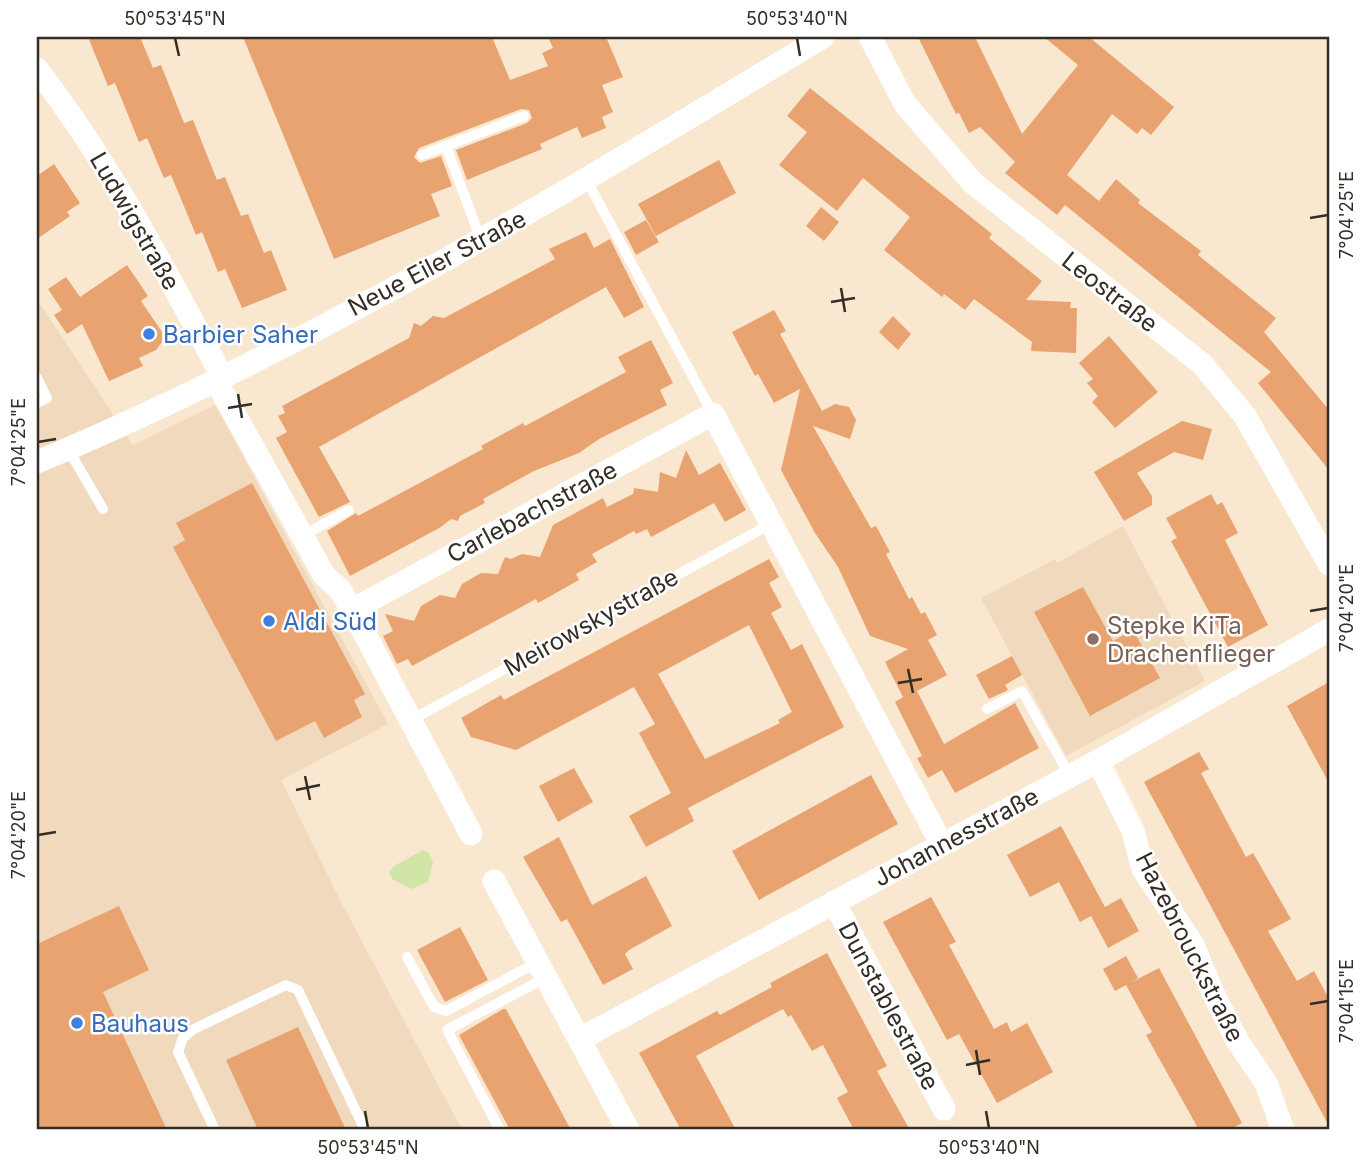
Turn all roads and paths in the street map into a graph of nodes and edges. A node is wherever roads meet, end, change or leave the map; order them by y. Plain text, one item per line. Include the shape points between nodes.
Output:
1 (823, 37) edge
2 (870, 37) edge
3 (37, 69) edge
4 (524, 116) dead end
5 (446, 146) junction
6 (422, 155) dead end
7 (586, 179) junction
8 (481, 240) junction
9 (37, 377) edge
10 (219, 379) junction
11 (37, 404) edge
12 (713, 414) junction
13 (68, 449) junction
14 (37, 462) edge
15 (103, 509) dead end
16 (349, 510) dead end
17 (771, 524) junction
18 (302, 536) junction
19 (1329, 564) edge
20 (352, 610) junction
21 (1329, 630) edge
22 (987, 709) dead end
23 (411, 720) junction
24 (1098, 761) junction
25 (1070, 776) junction
26 (471, 834) dead end
27 (942, 844) junction
28 (494, 881) dead end
29 (834, 902) junction
30 (407, 957) dead end
31 (542, 969) junction
32 (580, 1039) junction
33 (944, 1109) dead end
34 (215, 1130) edge
35 (365, 1130) edge
36 (500, 1130) edge
37 (628, 1130) edge
38 (1283, 1130) edge

1 - 7 street, Neue Eiler Straße
2 - 19 street, Leostraße via 905,104 973,183 1202,364 1232,397
3 - 10 street, Ludwigstraße via 72,114 142,228
4 - 5 lane
5 - 6 lane
5 - 8 lane
7 - 8 street, Neue Eiler Straße
7 - 12 lane
8 - 10 street, Neue Eiler Straße
9 - 11 lane via 47,398
10 - 13 street, Neue Eiler Straße
10 - 18 street
12 - 17 street
12 - 20 street, Carlebachstraße
13 - 14 street, Neue Eiler Straße
13 - 15 lane
16 - 18 lane
17 - 23 lane, Meirowskystraße
17 - 27 street
18 - 20 street via 324,575
20 - 23 street
21 - 24 street, Johannesstraße
22 - 25 lane via 1022,691
23 - 26 street
24 - 25 street, Johannesstraße
24 - 38 street, Hazebrouckstraße via 1133,831 1143,869 1192,943 1238,1042 1266,1083
25 - 27 street, Johannesstraße
27 - 29 street, Johannesstraße
28 - 31 street
29 - 32 street, Johannesstraße
29 - 33 street, Dunstablestraße
30 - 31 lane via 434,1007 446,1011
31 - 32 street
31 - 36 lane via 447,1030
32 - 37 street
34 - 35 lane via 178,1052 183,1038 286,985 298,990

